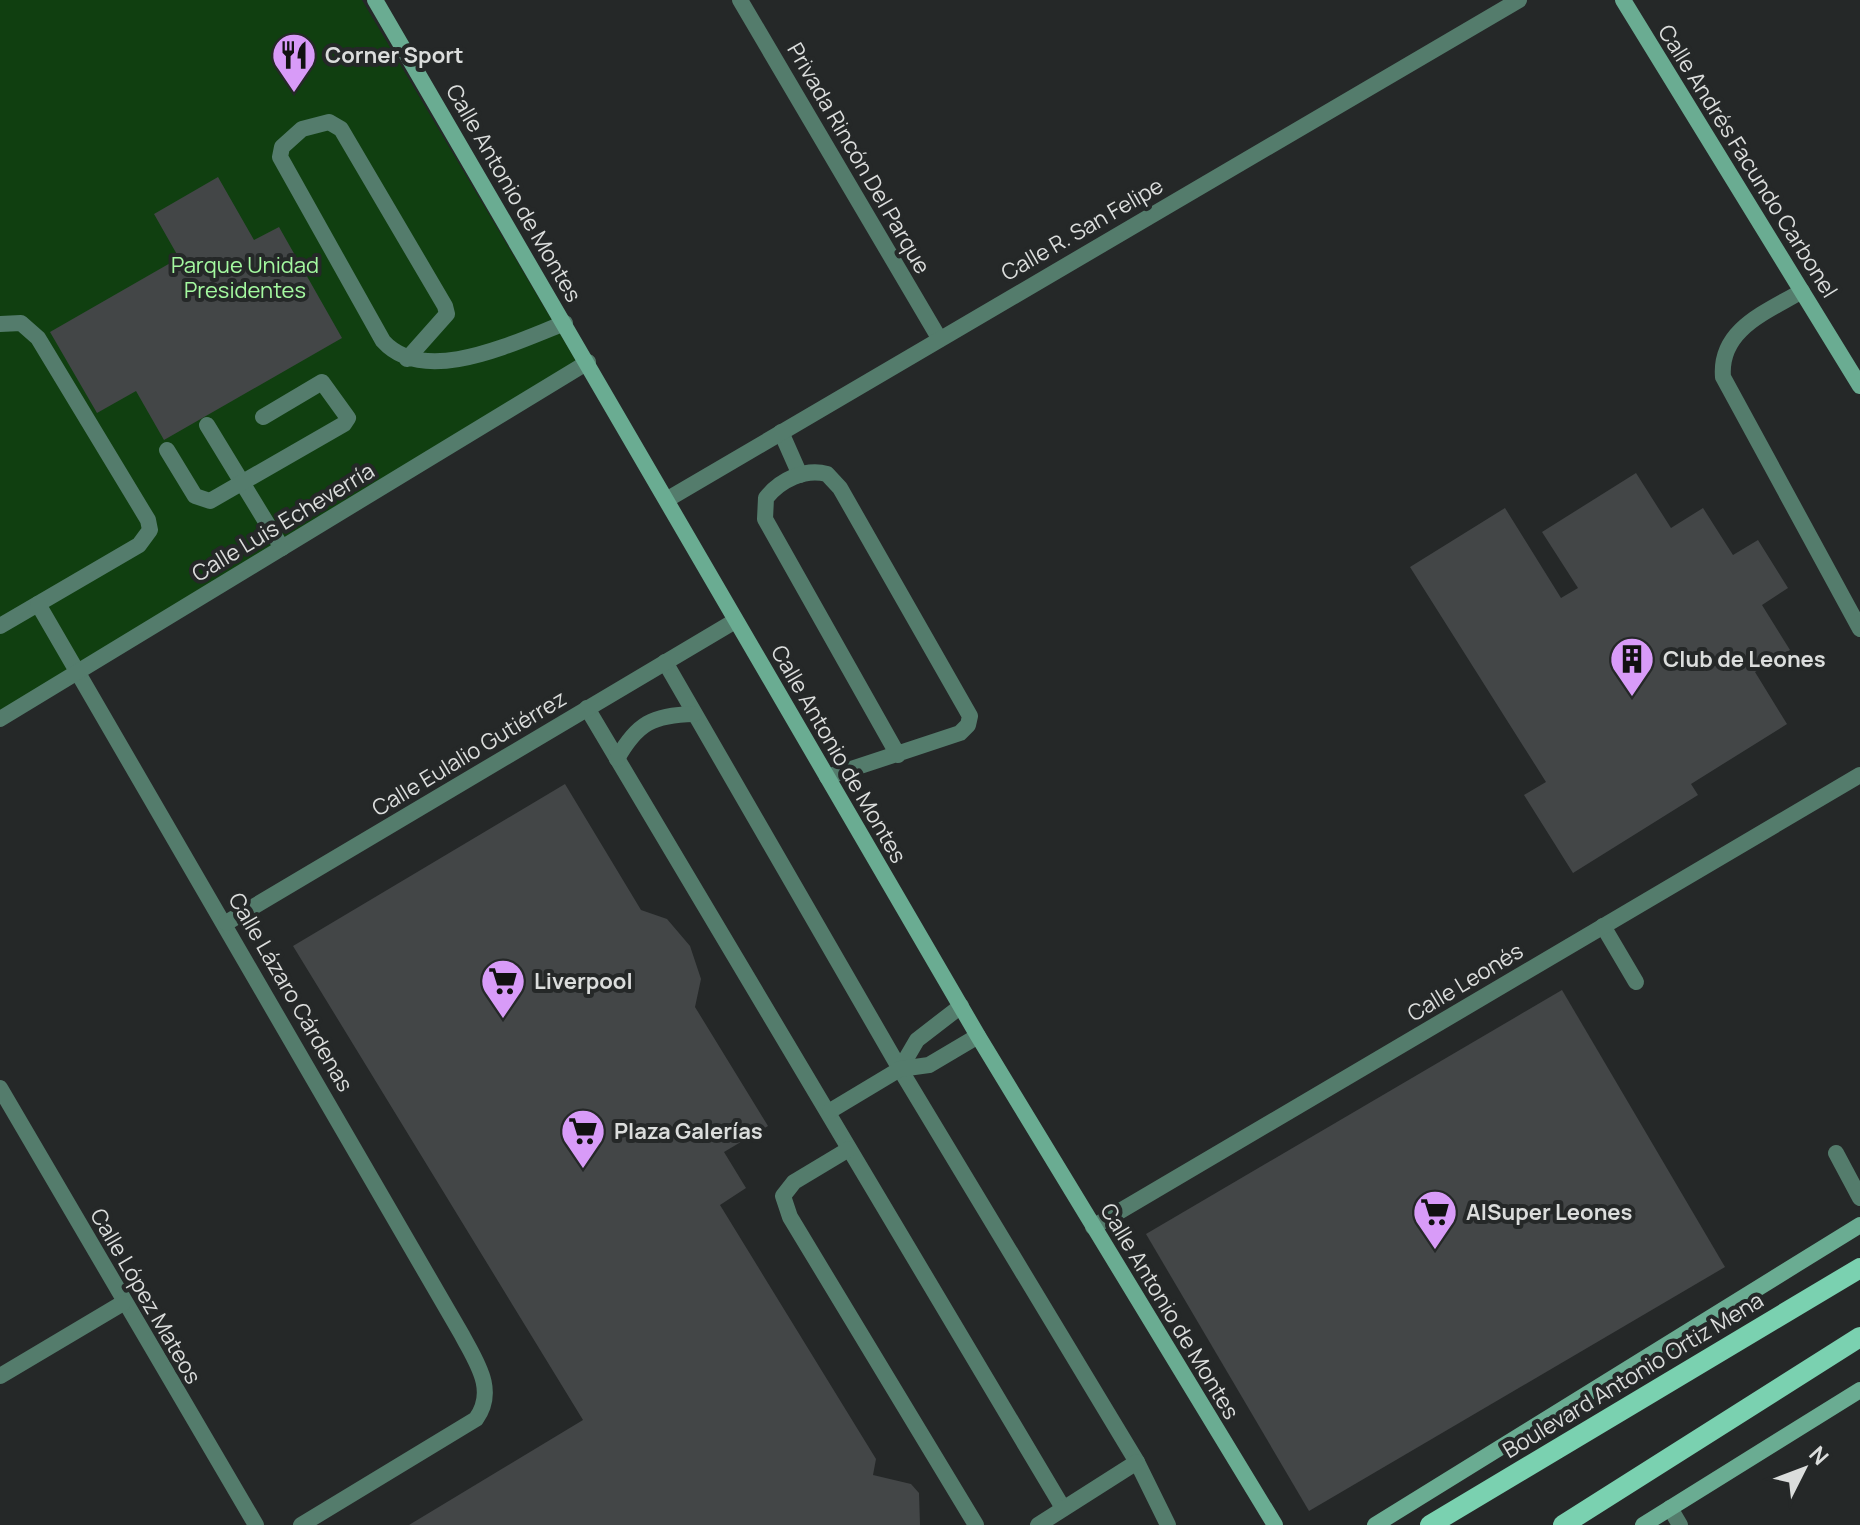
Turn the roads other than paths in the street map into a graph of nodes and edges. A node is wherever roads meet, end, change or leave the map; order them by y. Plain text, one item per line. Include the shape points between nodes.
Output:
1 (375, 0) edge
2 (740, 0) edge
3 (1519, 0) edge
4 (1623, 0) edge
5 (1802, 291) junction
6 (565, 323) junction
7 (0, 324) edge
8 (939, 338) junction
9 (407, 359) junction
10 (588, 362) junction
11 (1860, 386) edge
12 (263, 417) dead end
13 (207, 425) dead end
14 (781, 432) junction
15 (167, 450) dead end
16 (800, 475) junction
17 (242, 481) junction
18 (668, 499) junction
19 (282, 548) junction
20 (38, 604) junction
21 (735, 621) junction
22 (0, 626) edge
23 (1860, 629) edge
24 (665, 662) junction
25 (78, 673) junction
26 (587, 708) junction
27 (694, 714) junction
28 (0, 719) edge
29 (898, 755) junction
30 (617, 759) junction
31 (1860, 775) edge
32 (827, 777) junction
33 (226, 923) junction
34 (1603, 926) junction
35 (1636, 982) dead end
36 (961, 1006) junction
37 (978, 1036) junction
38 (900, 1069) junction
39 (0, 1088) edge
40 (830, 1111) junction
41 (849, 1149) junction
42 (1836, 1153) dead end
43 (1860, 1198) edge
44 (1860, 1225) edge
45 (1093, 1227) junction
46 (1860, 1268) edge
47 (123, 1303) junction
48 (1860, 1337) edge
49 (0, 1376) edge
50 (1860, 1390) edge
51 (1137, 1462) junction
52 (1063, 1508) junction
53 (1670, 1508) junction
54 (256, 1525) edge
55 (301, 1525) edge
56 (976, 1525) edge
57 (1038, 1525) edge
58 (1168, 1525) edge
59 (1275, 1525) edge
60 (1375, 1525) edge
61 (1430, 1525) edge
62 (1563, 1525) edge
63 (1643, 1525) edge
64 (1680, 1525) edge

1 - 6 main road, Calle Antonio de Montes
2 - 8 street, Privada Rincón Del Parque
3 - 8 street, Calle R. San Felipe
4 - 5 main road, Calle Andrés Facundo Carbonel
5 - 11 main road, Calle Andrés Facundo Carbonel
5 - 23 street via 1735,334 1726,348 1723,377
6 - 9 street via 449,361
6 - 10 main road, Calle Antonio de Montes
7 - 20 street via 21,323 38,338 150,525 139,545
8 - 14 street, Calle R. San Felipe
9 - 9 street via 383,341 280,157 290,136 302,129 329,122 341,129 445,306 447,314
10 - 18 main road, Calle Antonio de Montes
10 - 19 street, Calle Luis Echeverría
12 - 17 street via 322,382 348,418
13 - 17 street
14 - 16 street
14 - 18 street, Calle R. San Felipe
15 - 17 street via 198,500 210,501
16 - 29 street via 766,498 765,519
16 - 29 street via 827,474 840,488 969,711 968,725 960,733
17 - 19 street
18 - 21 main road, Calle Antonio de Montes
19 - 25 street, Calle Luis Echeverría
20 - 22 street
20 - 25 street, Calle Lázaro Cárdenas
21 - 24 street, Calle Eulalio Gutiérrez
21 - 32 main road, Calle Antonio de Montes
24 - 26 street, Calle Eulalio Gutiérrez
24 - 27 street
25 - 28 street, Calle Luis Echeverría
25 - 33 street, Calle Lázaro Cárdenas
26 - 30 street
26 - 33 street, Calle Eulalio Gutiérrez
27 - 30 street via 662,715 630,735
27 - 38 street
29 - 32 street
30 - 40 street
31 - 34 street, Calle Leonés
32 - 36 main road, Calle Antonio de Montes
33 - 55 street, Calle Lázaro Cárdenas via 484,1382 483,1409 476,1419
34 - 35 street
34 - 45 street, Calle Leonés
36 - 37 main road, Calle Antonio de Montes
36 - 38 street via 917,1040
37 - 38 street via 929,1065
37 - 45 main road, Calle Antonio de Montes
38 - 40 street
38 - 51 street
39 - 47 street, Calle López Mateos
40 - 41 street
41 - 52 street
41 - 56 street via 794,1182 783,1196 790,1217
42 - 43 street
44 - 60 main road
45 - 59 main road, Calle Antonio de Montes
46 - 61 main road, Boulevard Antonio Ortiz Mena
47 - 49 street
47 - 54 street, Calle López Mateos
48 - 62 main road
50 - 53 main road
51 - 52 street
51 - 58 street
52 - 57 street
53 - 63 main road
53 - 64 street

